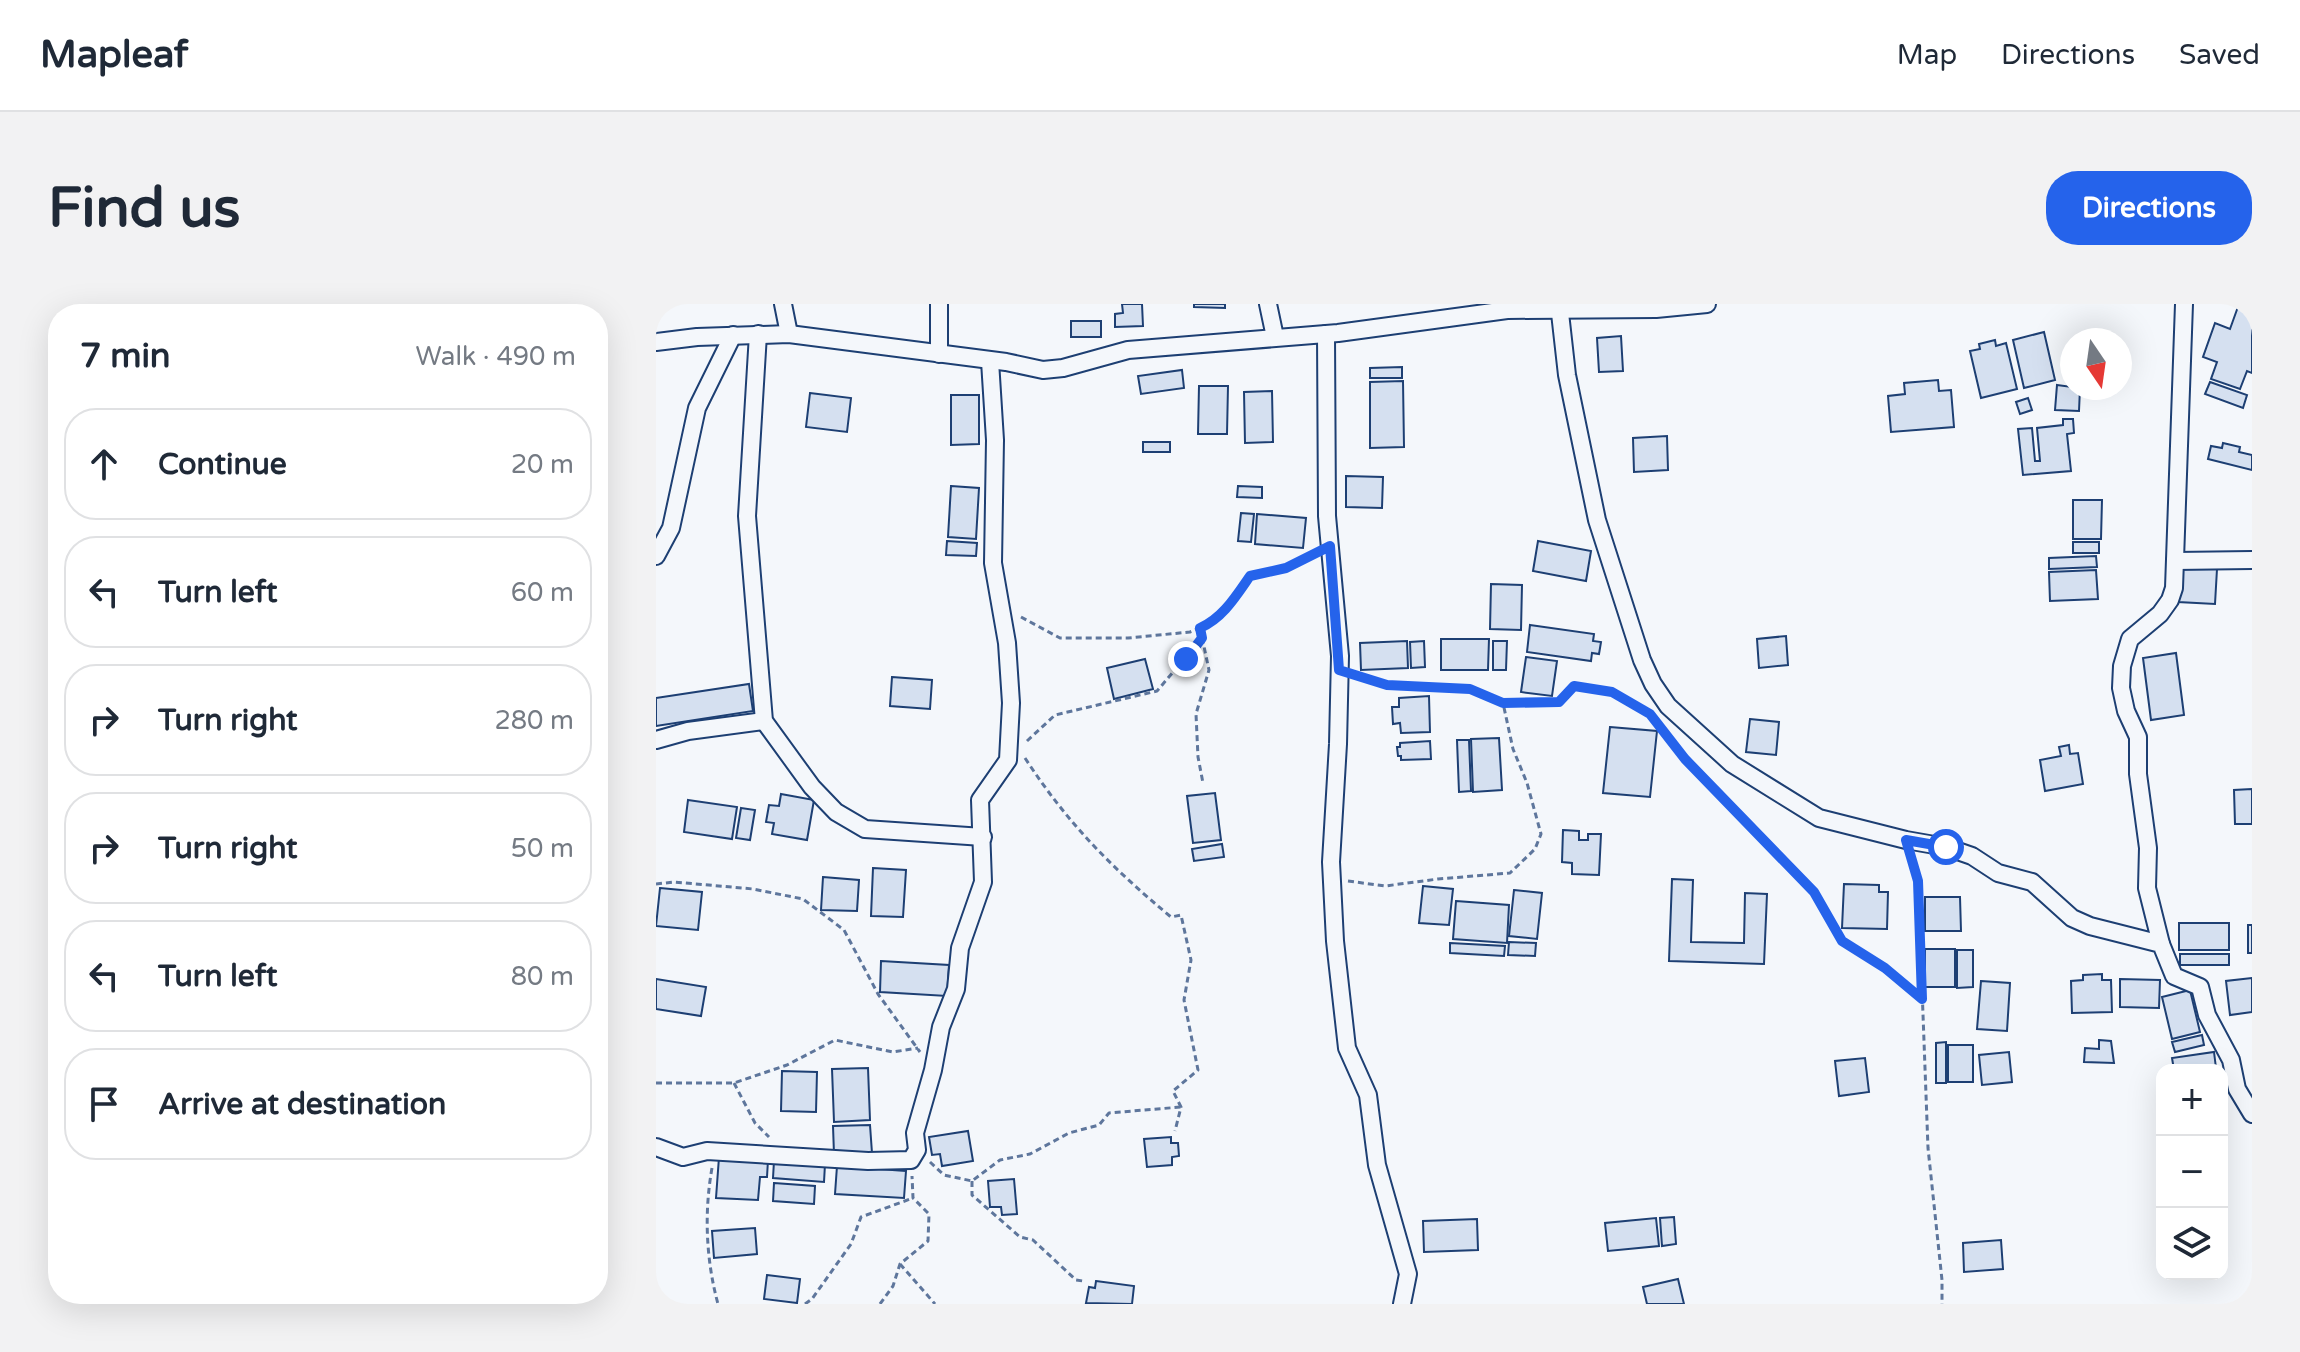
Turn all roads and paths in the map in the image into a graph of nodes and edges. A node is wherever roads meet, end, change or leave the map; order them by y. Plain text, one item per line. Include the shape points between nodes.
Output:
1 (783, 304) edge
2 (939, 304) edge
3 (1268, 304) edge
4 (1707, 304) edge
5 (2184, 304) edge
6 (1560, 306) edge
7 (758, 334) junction
8 (789, 334) junction
9 (1326, 334) junction
10 (733, 335) junction
11 (1275, 337) junction
12 (656, 342) edge
13 (939, 354) junction
14 (990, 361) junction
15 (1330, 546) junction
16 (656, 556) edge
17 (2252, 560) edge
18 (2175, 561) junction
19 (1001, 607) junction
20 (1200, 628) junction
21 (1202, 638) junction
22 (1339, 670) junction
23 (1503, 703) junction
24 (764, 721) junction
25 (656, 740) edge
26 (1203, 783) dead end
27 (983, 837) junction
28 (1906, 840) junction
29 (1332, 879) junction
30 (656, 884) edge
31 (2161, 944) junction
32 (1922, 999) junction
33 (918, 1048) junction
34 (933, 1070) junction
35 (656, 1083) edge
36 (734, 1083) junction
37 (1181, 1107) junction
38 (2252, 1114) edge
39 (1175, 1131) dead end
40 (656, 1147) edge
41 (714, 1152) junction
42 (914, 1155) junction
43 (788, 1157) junction
44 (972, 1181) junction
45 (913, 1198) junction
46 (900, 1264) junction
47 (1083, 1281) dead end
48 (882, 1303) edge
49 (718, 1304) edge
50 (805, 1304) edge
51 (889, 1304) edge
52 (935, 1304) edge
53 (1402, 1304) edge
54 (1942, 1304) edge

1 - 8 street
2 - 13 street
3 - 11 street
4 - 6 street via 1656,309
5 - 18 street
6 - 9 street
6 - 28 street via 1567,375 1597,520 1653,684 1668,706 1732,764 1780,796 1819,818
7 - 8 street
7 - 10 street
7 - 24 street via 747,516
8 - 13 street
9 - 11 street
9 - 15 street
10 - 12 street
10 - 16 street via 697,408 671,528
11 - 14 street via 1128,350 1043,370
13 - 14 street
14 - 19 street via 993,563
15 - 20 path via 1286,568 1250,576 1212,623
15 - 22 street
17 - 18 street
18 - 31 street via 2170,600 2130,639 2121,688 2138,737 2147,888
19 - 20 path via 1060,638 1128,638
19 - 27 street via 1011,703 1008,760 980,800
20 - 21 path
21 - 26 path via 1209,670 1196,714
21 - 37 path via 1157,691 1055,715 1019,748 1049,795 1093,847 1171,917 1181,915 1191,960 1184,1000 1198,1070 1173,1091
22 - 23 path via 1387,685 1470,689
22 - 29 street
23 - 29 path via 1541,834 1535,849 1510,873 1385,886
23 - 32 path via 1559,702 1574,686 1612,692 1650,714 1685,759 1814,892 1842,941
24 - 25 street
24 - 27 street via 820,795 865,829
27 - 34 street via 983,882 960,948 956,989 941,1027
28 - 31 street via 1946,847 1998,873 2032,882 2072,918 2090,926
28 - 32 path via 1918,881
29 - 53 street via 1347,1048 1368,1095 1377,1165 1408,1274
30 - 33 path via 737,888 803,899 844,930 878,994
31 - 38 street via 2174,976 2200,987 2207,1015 2231,1060 2237,1089
32 - 54 path
33 - 34 path
33 - 36 path via 893,1052 835,1040 787,1065
34 - 42 street
35 - 36 path
36 - 43 path via 755,1123
37 - 39 path
37 - 44 path via 1109,1113 1099,1125 1069,1133 1030,1154 1000,1160
40 - 41 street via 683,1157
41 - 43 street
41 - 49 path via 707,1225
42 - 43 street via 868,1161
42 - 44 path via 944,1175
42 - 45 path
44 - 47 path via 972,1195
45 - 46 path via 929,1214 928,1241
45 - 50 path via 861,1217 851,1244
46 - 48 path
46 - 52 path
48 - 51 path

